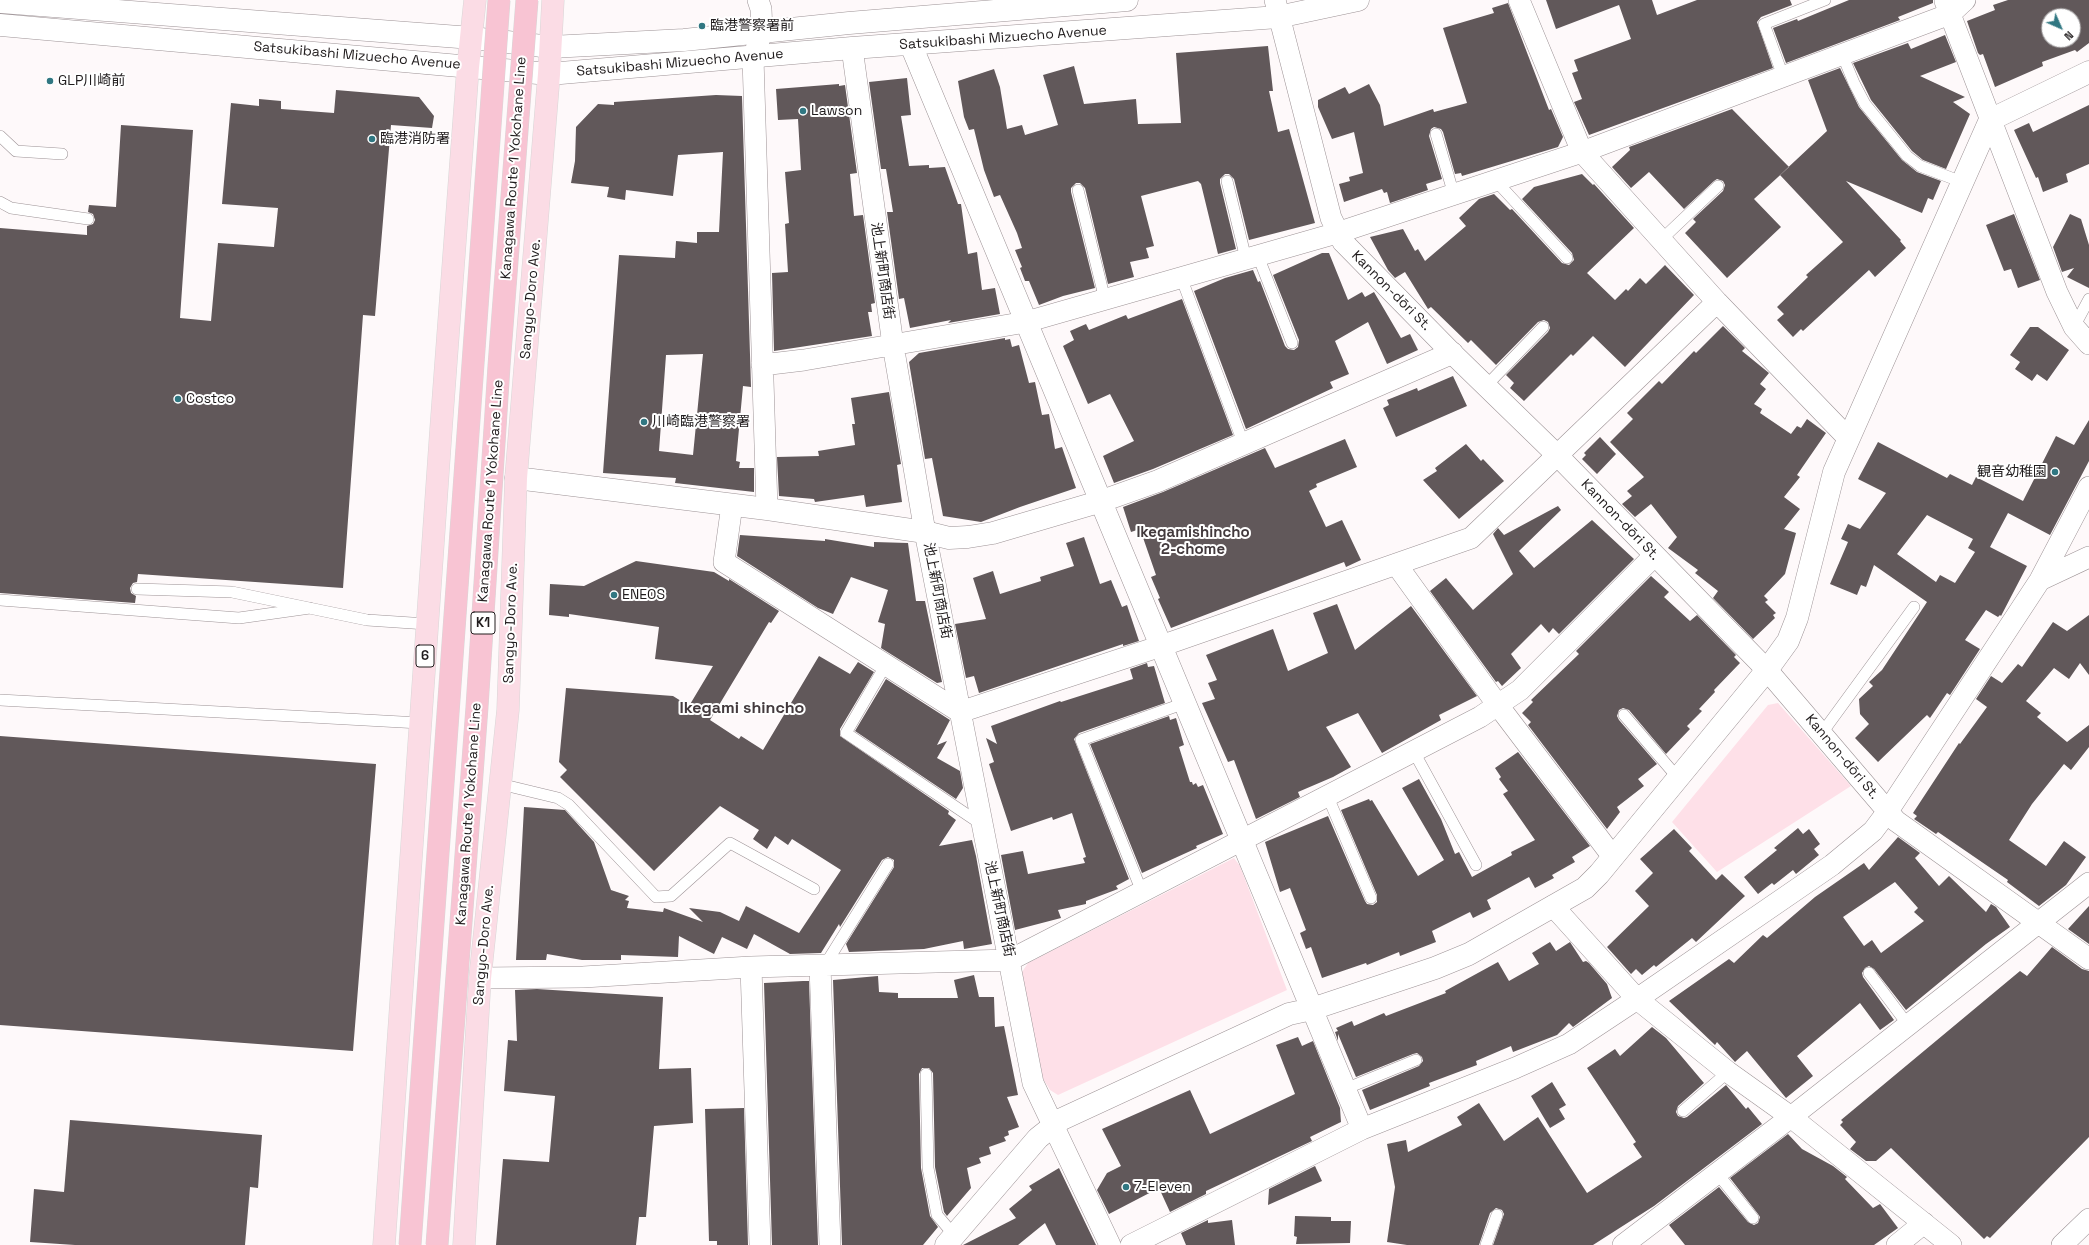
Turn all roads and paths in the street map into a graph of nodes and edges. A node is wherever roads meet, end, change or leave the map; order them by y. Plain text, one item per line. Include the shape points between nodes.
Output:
1 (476, 0) edge
2 (499, 0) edge
3 (527, 0) edge
4 (553, 0) edge
5 (758, 0) edge
6 (1127, 0) edge
7 (1358, 0) edge
8 (1519, 0) edge
9 (1824, 0) edge
10 (1965, 0) edge
11 (0, 2) edge
12 (1050, 3) edge
13 (80, 4) edge
14 (1947, 7) edge
15 (1276, 9) edge
16 (0, 25) edge
17 (762, 32) junction
18 (472, 38) junction
19 (911, 45) junction
20 (551, 47) junction
21 (852, 48) junction
22 (1842, 54) junction
23 (753, 58) junction
24 (468, 67) junction
25 (2089, 72) edge
26 (549, 74) junction
27 (1783, 76) junction
28 (1990, 120) junction
29 (1436, 134) dead end
30 (0, 136) edge
31 (1582, 152) junction
32 (62, 154) dead end
33 (1227, 181) dead end
34 (1496, 181) junction
35 (1962, 182) junction
36 (1718, 186) dead end
37 (1078, 190) dead end
38 (1454, 195) junction
39 (0, 202) edge
40 (88, 220) dead end
41 (1337, 233) junction
42 (1661, 240) junction
43 (1252, 257) junction
44 (1567, 258) dead end
45 (1181, 278) junction
46 (2089, 299) edge
47 (1105, 300) junction
48 (1717, 302) junction
49 (1026, 322) junction
50 (1543, 327) dead end
51 (2074, 327) junction
52 (1292, 343) dead end
53 (2089, 344) edge
54 (892, 345) junction
55 (1452, 353) junction
56 (762, 365) junction
57 (1486, 386) junction
58 (1848, 438) junction
59 (1244, 445) junction
60 (1558, 456) junction
61 (516, 478) junction
62 (2089, 487) edge
63 (1102, 501) junction
64 (732, 505) junction
65 (767, 509) junction
66 (925, 532) junction
67 (1654, 556) junction
68 (2089, 557) edge
69 (1396, 564) junction
70 (2040, 580) junction
71 (137, 589) dead end
72 (0, 600) edge
73 (1914, 607) dead end
74 (310, 608) junction
75 (427, 624) junction
76 (1161, 646) junction
77 (885, 666) junction
78 (1767, 670) junction
79 (0, 700) edge
80 (1185, 703) junction
81 (1497, 704) junction
82 (960, 712) junction
83 (1624, 715) dead end
84 (420, 723) junction
85 (1822, 734) junction
86 (1414, 752) junction
87 (1678, 778) junction
88 (500, 784) junction
89 (1328, 797) junction
90 (1888, 811) junction
91 (981, 824) junction
92 (1242, 841) junction
93 (1613, 857) junction
94 (888, 864) dead end
95 (1476, 865) dead end
96 (2089, 883) edge
97 (814, 889) dead end
98 (1142, 892) junction
99 (1371, 898) dead end
100 (1553, 906) junction
101 (2039, 922) junction
102 (2089, 959) edge
103 (1010, 960) junction
104 (823, 965) junction
105 (751, 967) junction
106 (1869, 973) dead end
107 (480, 978) junction
108 (1637, 999) junction
109 (1312, 1009) junction
110 (1908, 1025) junction
111 (1416, 1060) dead end
112 (1728, 1072) junction
113 (926, 1074) dead end
114 (1345, 1089) junction
115 (1683, 1111) dead end
116 (1791, 1117) junction
117 (1054, 1125) junction
118 (1362, 1129) junction
119 (1717, 1173) junction
120 (1497, 1214) dead end
121 (1754, 1218) dead end
122 (2089, 1219) edge
123 (1924, 1223) junction
124 (950, 1240) edge
125 (384, 1245) edge
126 (410, 1245) edge
127 (437, 1245) edge
128 (464, 1245) edge
129 (760, 1245) edge
130 (830, 1245) edge
131 (1110, 1245) edge
132 (1131, 1245) edge
133 (1486, 1245) edge
134 (1623, 1245) edge
135 (1897, 1245) edge
136 (1951, 1245) edge
137 (2062, 1245) edge

1 - 18 main road, 6
2 - 126 highway, Kanagawa Route 1 Yokohane Line / K1, bridge
3 - 127 highway, Kanagawa Route 1 Yokohane Line / K1, bridge
4 - 20 main road, Sangyo-Doro Ave.
5 - 17 street
6 - 12 street, Satsukibashi Mizuecho Avenue
7 - 15 street, Satsukibashi Mizuecho Avenue
8 - 31 street
9 - 27 lane via 1764,24
10 - 14 street
11 - 13 street, Satsukibashi Mizuecho Avenue
12 - 17 street, Satsukibashi Mizuecho Avenue
13 - 18 street, Satsukibashi Mizuecho Avenue
14 - 22 street
14 - 28 street
15 - 19 street, Satsukibashi Mizuecho Avenue
15 - 41 street, Kannon-dōri St.
16 - 24 street, Satsukibashi Mizuecho Avenue
17 - 20 street, Satsukibashi Mizuecho Avenue via 684,40
17 - 23 street
18 - 20 street, Satsukibashi Mizuecho Avenue
18 - 24 main road, 6
19 - 21 street, Satsukibashi Mizuecho Avenue
19 - 49 street
20 - 26 main road, Sangyo-Doro Ave.
21 - 23 street, Satsukibashi Mizuecho Avenue
21 - 54 street, 池上新町商店街
22 - 27 street
22 - 35 lane via 1865,104 1907,156 1920,166
23 - 26 street, Satsukibashi Mizuecho Avenue
23 - 56 street
24 - 26 street, Satsukibashi Mizuecho Avenue
24 - 75 main road, 6
25 - 28 street
26 - 61 main road, Sangyo-Doro Ave.
27 - 31 street
28 - 35 street
28 - 51 street via 2057,292
29 - 38 lane
30 - 32 lane via 16,150
31 - 34 street
31 - 42 street
33 - 43 lane
34 - 38 street
34 - 44 lane
35 - 58 street
36 - 42 lane
37 - 47 lane
38 - 41 street
39 - 40 lane via 11,208
41 - 43 street
41 - 55 street, Kannon-dōri St. via 1355,255
42 - 48 street
43 - 45 street
43 - 52 lane
45 - 47 street
45 - 59 lane
46 - 51 lane
47 - 49 street
48 - 58 street
48 - 60 street
49 - 54 street
49 - 63 street
50 - 57 lane
51 - 53 street
54 - 56 street
54 - 66 street, 池上新町商店街
55 - 57 street, Kannon-dōri St.
55 - 59 street
56 - 65 street
57 - 60 street, Kannon-dōri St.
58 - 78 street via 1834,472 1797,618 1788,641
59 - 63 street
60 - 67 street, Kannon-dōri St.
60 - 69 street via 1471,538
61 - 64 street
61 - 88 main road, Sangyo-Doro Ave. via 508,710
62 - 70 street
63 - 66 street via 993,533 949,538
63 - 76 street
64 - 65 street
64 - 77 street via 724,562
65 - 66 street
66 - 82 street, 池上新町商店街
67 - 78 street, Kannon-dōri St.
67 - 81 street via 1520,690
68 - 70 street
69 - 76 street
69 - 81 street
70 - 90 street
71 - 74 lane via 232,592
72 - 74 lane via 239,618
73 - 85 lane
74 - 75 lane via 367,620
75 - 84 main road, 6
76 - 80 street
76 - 82 street
77 - 82 street
77 - 91 lane via 846,733
78 - 85 street, Kannon-dōri St.
78 - 87 street
79 - 84 lane
80 - 92 street
80 - 98 lane via 1081,740
81 - 86 street via 1480,717
81 - 93 street
82 - 91 street, 池上新町商店街
83 - 87 lane
84 - 125 main road, 6
85 - 90 street, Kannon-dōri St.
86 - 89 street
86 - 95 lane
87 - 93 street
88 - 97 lane via 558,798 569,805 656,897 671,896 730,842
88 - 107 main road, Sangyo-Doro Ave.
89 - 92 street
89 - 99 lane
90 - 101 street, Kannon-dōri St. via 1896,821
90 - 108 street via 1873,831 1832,865
91 - 103 street, 池上新町商店街
92 - 98 street
92 - 109 street
93 - 100 street via 1585,888
94 - 104 lane
96 - 101 street
98 - 103 street
100 - 108 street
100 - 109 street via 1469,954
101 - 102 street, Kannon-dōri St.
101 - 110 street
103 - 104 street
103 - 117 street, 池上新町商店街 via 1033,1083
104 - 105 street
104 - 130 street
105 - 107 street via 583,978
105 - 129 street
106 - 110 lane
107 - 128 main road, Sangyo-Doro Ave.
108 - 112 street
108 - 118 street via 1569,1044 1516,1068
109 - 114 street
109 - 117 street via 1289,1014 1228,1041
110 - 116 street
111 - 114 lane
112 - 115 lane
112 - 116 street
113 - 124 lane via 928,1168 937,1215
114 - 118 street
116 - 119 street
116 - 123 street
117 - 124 street via 1038,1138
117 - 131 street, 池上新町商店街
118 - 132 street
119 - 121 lane
119 - 134 street
120 - 133 lane
122 - 137 street
123 - 135 street
123 - 136 street

